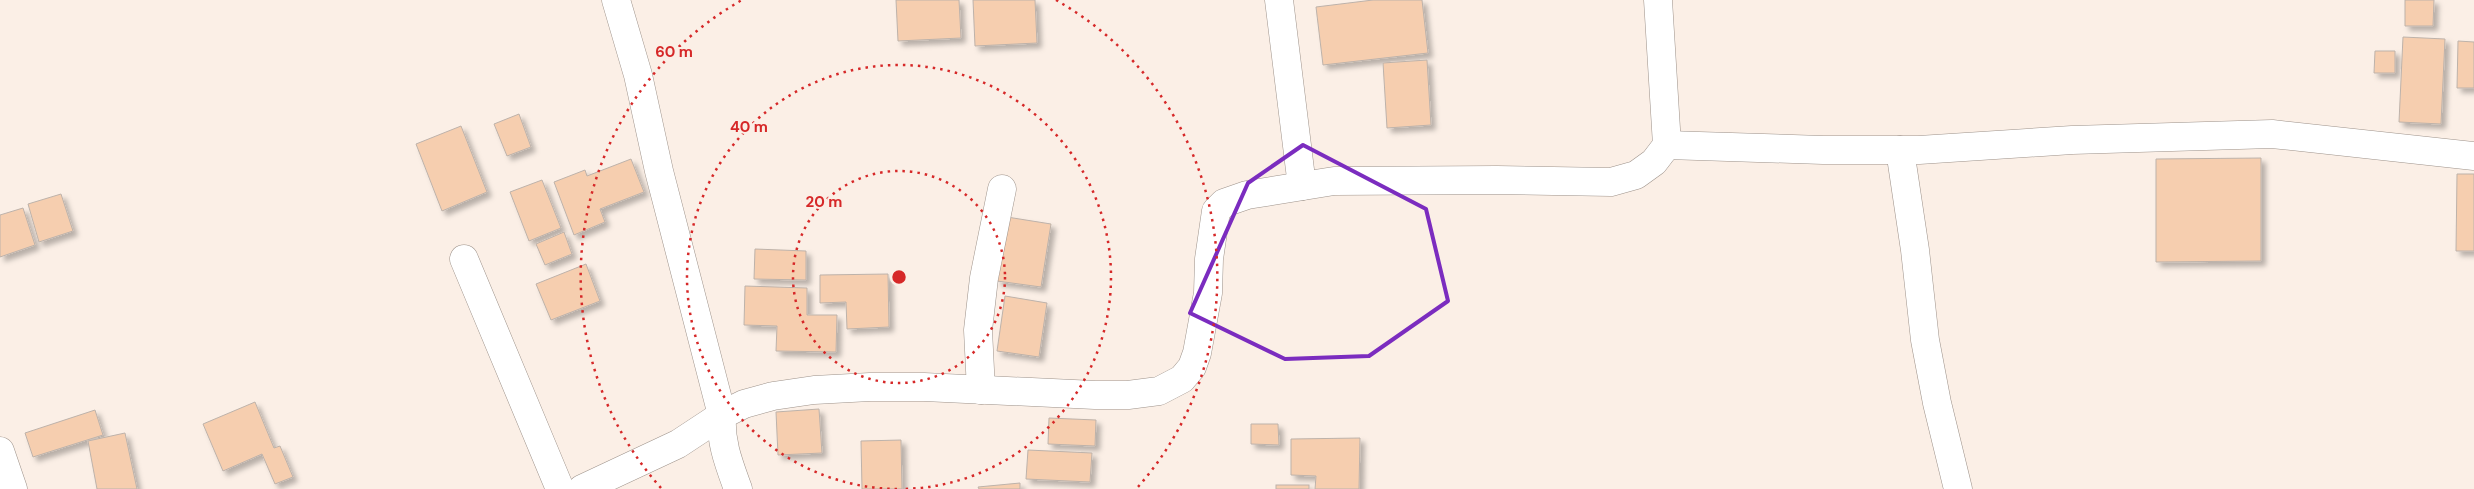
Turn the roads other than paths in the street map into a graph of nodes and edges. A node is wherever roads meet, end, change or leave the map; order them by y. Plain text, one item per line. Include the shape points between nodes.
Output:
1 (616, 0) edge
2 (1279, 0) edge
3 (1658, 0) edge
4 (1668, 144) junction
5 (1900, 150) junction
6 (2474, 156) edge
7 (1302, 186) junction
8 (1002, 189) dead end
9 (464, 259) dead end
10 (981, 390) junction
11 (722, 415) junction
12 (0, 451) edge
13 (13, 489) edge
14 (560, 489) edge
15 (582, 489) edge
16 (738, 489) edge
17 (1958, 489) edge

1 - 11 street via 638,75 659,171
2 - 7 street
3 - 4 street
4 - 5 street
4 - 7 street via 1654,162 1636,175 1611,182 1377,180
5 - 6 street via 2072,140 2272,134
5 - 17 street via 1925,340
7 - 10 street via 1247,195 1224,203 1216,211 1198,353 1182,379 1158,391 1128,395
8 - 10 street via 978,330
9 - 14 street
10 - 11 street via 915,387 814,390 773,396 744,404
11 - 15 street via 678,444
11 - 16 street via 725,451
12 - 13 street

